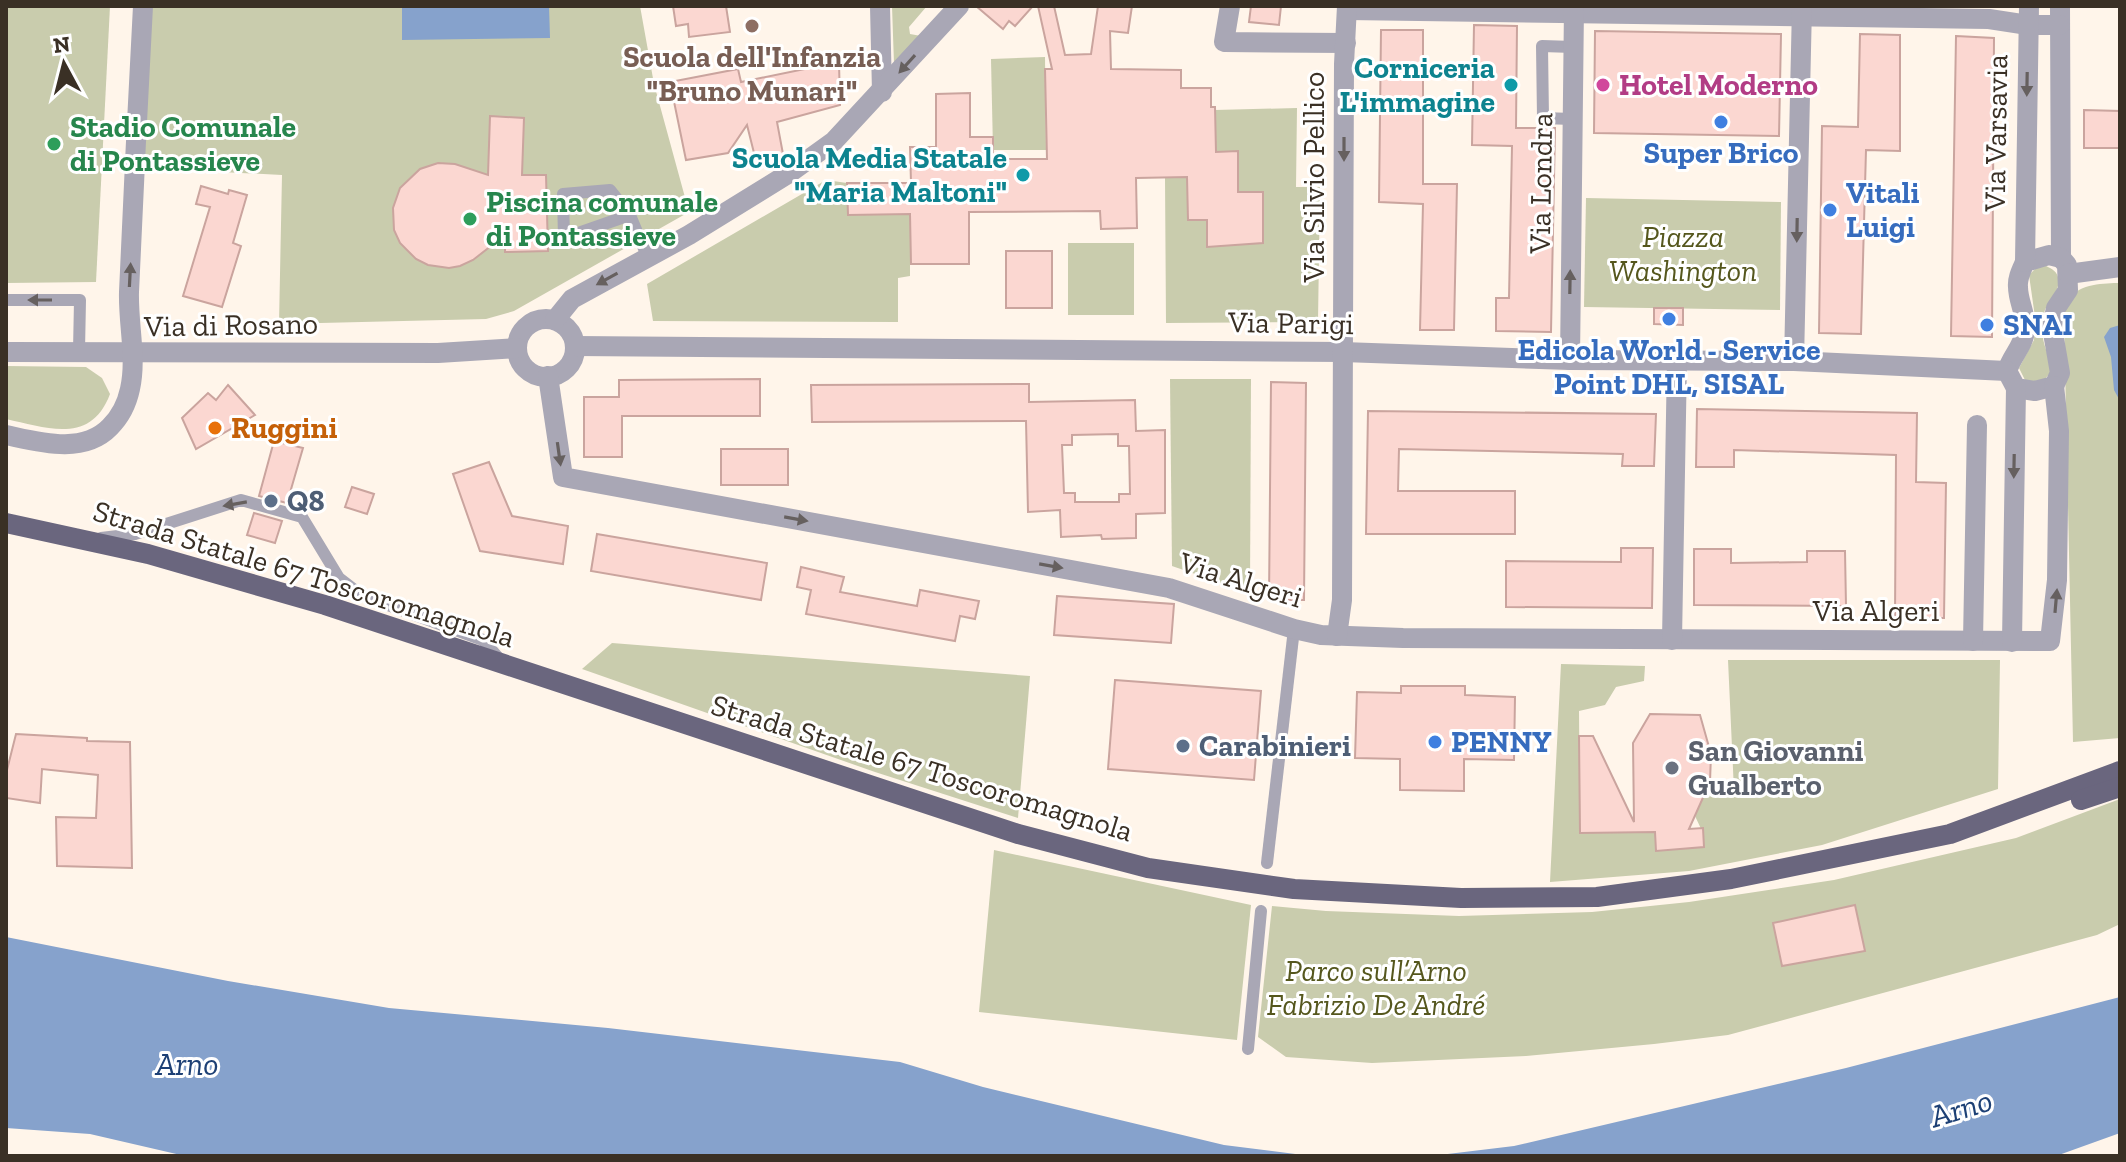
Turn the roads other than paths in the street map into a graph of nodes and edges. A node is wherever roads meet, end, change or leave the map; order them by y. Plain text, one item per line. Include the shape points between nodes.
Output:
1 (143, 6) edge
2 (880, 6) edge
3 (959, 6) edge
4 (1230, 6) edge
5 (1347, 8) edge
6 (1574, 9) edge
7 (1802, 12) edge
8 (2028, 16) edge
9 (2060, 16) edge
10 (1346, 43) junction
11 (1573, 47) junction
12 (882, 92) junction
13 (1572, 119) junction
14 (2026, 175) junction
15 (2060, 175) junction
16 (630, 215) junction
17 (647, 256) junction
18 (2025, 262) junction
19 (2064, 266) junction
20 (2120, 267) edge
21 (6, 300) edge
22 (555, 320) junction
23 (575, 346) junction
24 (517, 348) junction
25 (79, 351) junction
26 (6, 352) edge
27 (1343, 352) junction
28 (132, 353) junction
29 (1570, 360) junction
30 (1677, 360) junction
31 (1794, 361) junction
32 (548, 376) junction
33 (2011, 380) junction
34 (2054, 386) junction
35 (1977, 425) dead end
36 (6, 435) edge
37 (6, 523) edge
38 (88, 539) junction
39 (1294, 629) junction
40 (1329, 636) junction
41 (1672, 640) junction
42 (1973, 641) junction
43 (2012, 642) junction
44 (503, 663) junction
45 (2120, 756) edge
46 (2120, 771) edge
47 (2120, 787) edge
48 (2048, 799) junction
49 (1950, 834) junction
50 (1267, 863) dead end
51 (1261, 911) dead end
52 (1248, 1049) dead end

28 -> 1 street via 129,297
2 - 12 street
3 -> 12 street
4 - 10 street via 1224,42
5 - 6 street
5 - 10 street, Via Silvio Pellico
6 - 7 street
6 - 11 street, Via Londra
7 - 8 street
7 -> 31 street
8 - 9 street
8 -> 14 street, Via Varsavia
9 - 15 street, Via Varsavia
10 -> 27 street, Via Silvio Pellico
11 - 13 street, Via Londra
11 - 13 lane via 1542,46 1543,118
12 - 17 street via 834,141 791,172
29 -> 13 street, Via Londra
14 - 15 street
14 - 18 street, Via Varsavia
15 - 19 street, Via Varsavia
16 - 16 lane via 610,190 563,194 564,238
16 - 17 lane
17 -> 22 street via 572,299
18 - 19 street via 2049,255
18 - 33 street, Via Varsavia via 2018,287 2025,333 2022,346 2012,355
19 - 20 street
19 - 34 street, Via Varsavia via 2068,290 2052,327 2060,373
25 -> 21 lane via 80,300
22 - 23 street via 566,327
22 - 24 street via 526,327
23 - 27 street, Via Parigi
23 - 32 street via 569,365
24 - 28 street, Via di Rosano
24 - 32 street via 524,366
25 - 26 street
25 - 28 street
27 - 29 street, Via Parigi
27 - 40 street, Via Silvio Pellico via 1342,600
28 - 36 street, Via di Rosano via 125,404 100,435 65,444
29 - 30 street, Via Parigi
30 - 31 street, Via Parigi
30 - 41 street
31 - 33 street, Via Parigi via 1991,368
32 -> 39 street, Via Algeri via 563,477 1169,588
33 - 34 street, Via Parigi via 2035,391
33 -> 43 street
43 -> 34 street, Via Algeri via 2050,641 2058,565
35 - 42 street
37 - 38 main road, Strada Statale 67 Toscoromagnola
38 - 44 main road, Strada Statale 67 Toscoromagnola via 311,601
44 -> 38 lane via 483,640 361,595 339,578 302,517 241,500 135,534
39 - 40 street, Via Algeri
39 - 50 lane
40 - 41 street, Via Algeri
41 - 42 street, Via Algeri
42 - 43 street, Via Algeri
44 - 49 main road, Strada Statale 67 Toscoromagnola via 1018,834 1148,868 1294,889 1461,898 1597,897 1731,879
45 - 48 main road via 2082,772
46 - 48 main road, Strada Statale 67 Toscoromagnola
47 - 49 main road via 1990,832
48 - 49 main road, Strada Statale 67 Toscoromagnola
51 - 52 lane

